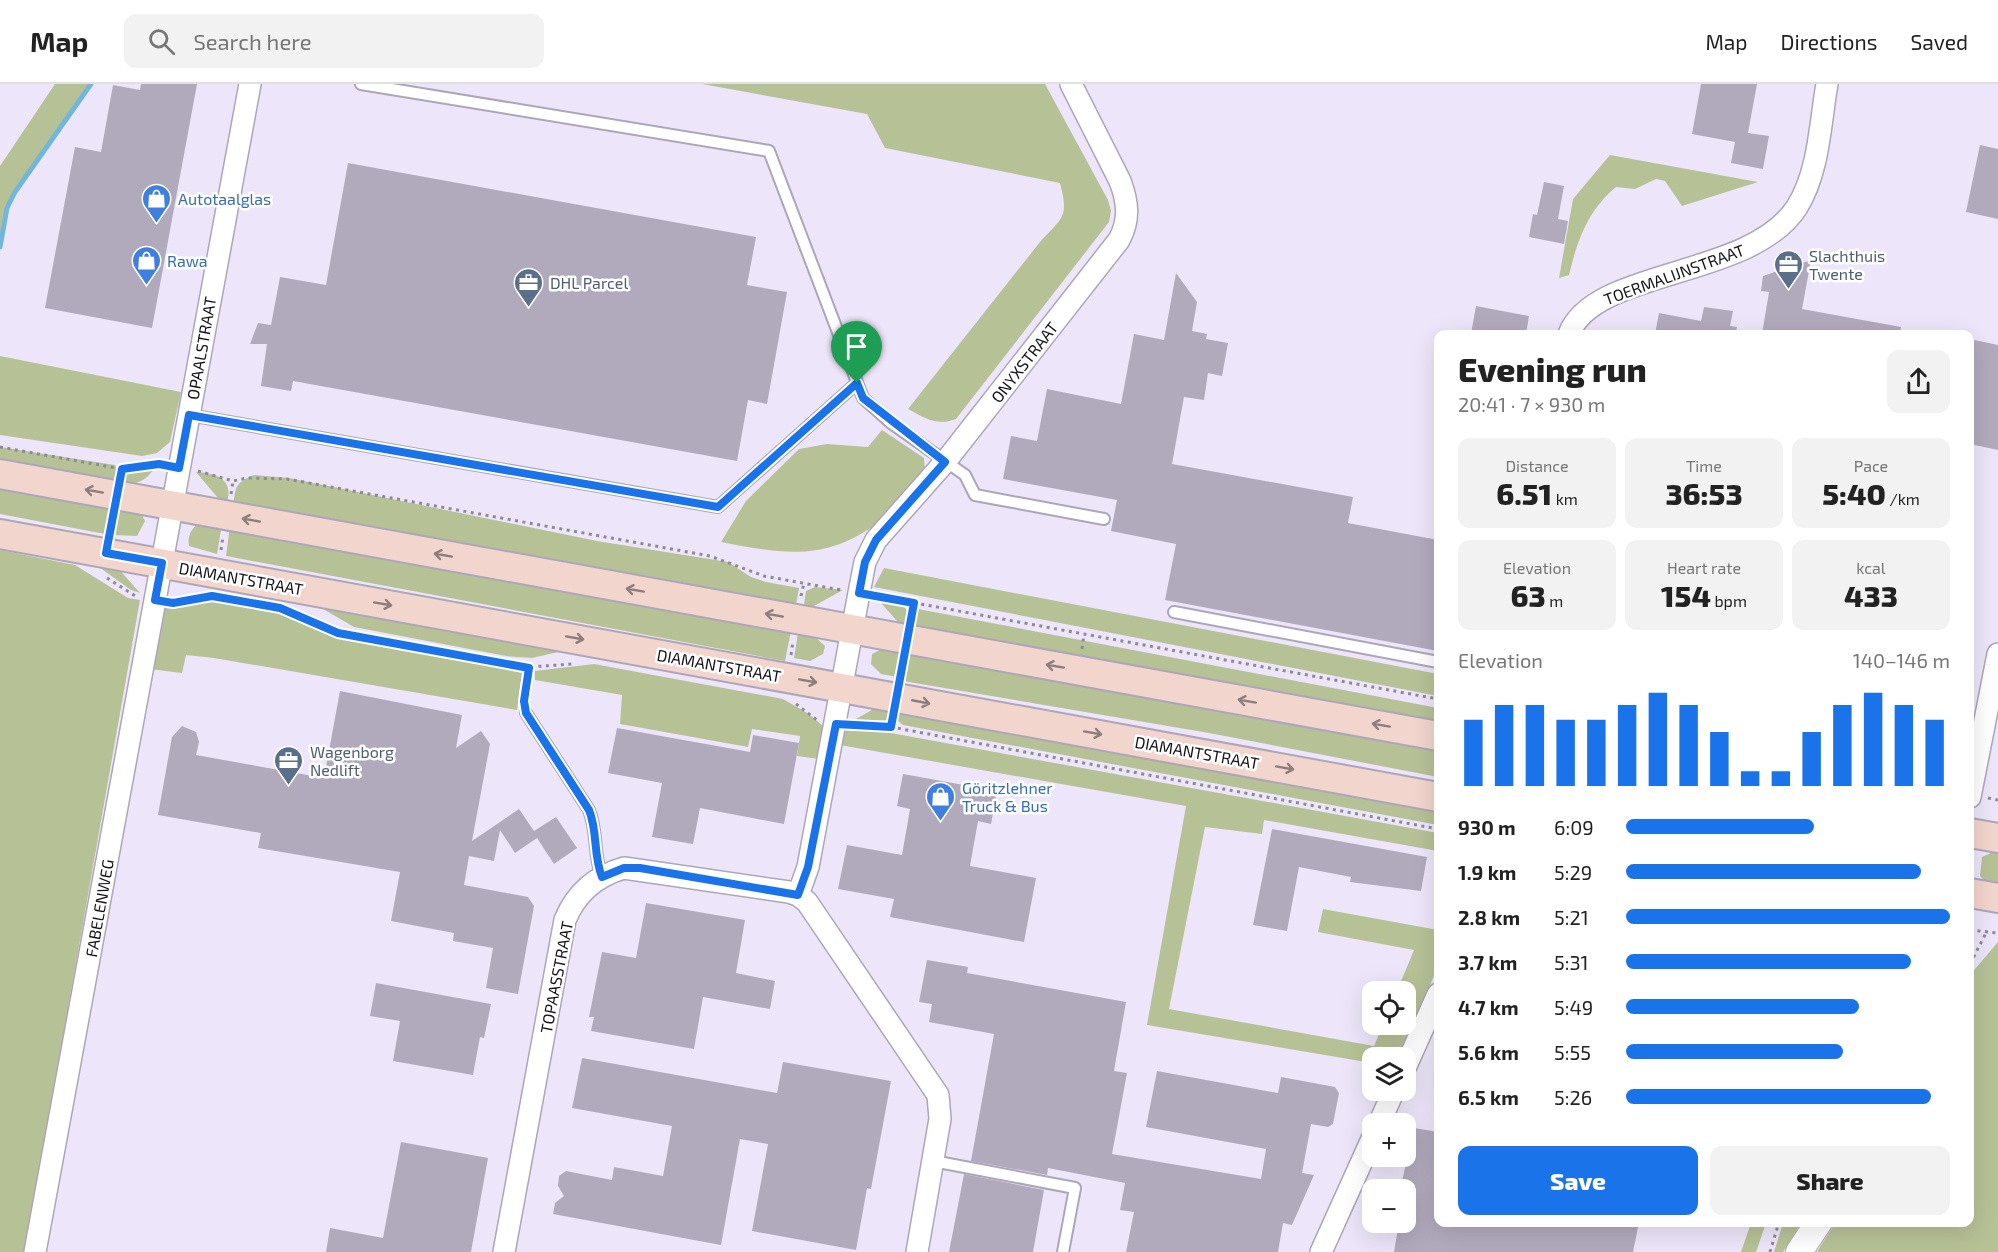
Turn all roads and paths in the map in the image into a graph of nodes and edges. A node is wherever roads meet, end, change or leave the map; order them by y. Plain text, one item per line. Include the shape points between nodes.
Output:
1 (250, 84) edge
2 (361, 84) edge
3 (1071, 84) edge
4 (1827, 84) edge
5 (1571, 330) edge
6 (857, 383) junction
7 (189, 415) junction
8 (0, 447) edge
9 (945, 462) junction
10 (179, 468) junction
11 (0, 474) edge
12 (119, 482) junction
13 (172, 506) junction
14 (1104, 519) dead end
15 (0, 534) edge
16 (106, 553) junction
17 (162, 563) junction
18 (859, 593) junction
19 (212, 596) dead end
20 (155, 600) junction
21 (914, 603) junction
22 (289, 612) dead end
23 (1174, 612) dead end
24 (852, 629) junction
25 (907, 639) junction
26 (1998, 654) edge
27 (1434, 661) edge
28 (843, 687) junction
29 (897, 697) junction
30 (1434, 698) edge
31 (526, 713) joint
32 (836, 724) junction
33 (891, 727) junction
34 (1434, 735) edge
35 (1974, 777) edge
36 (1434, 795) edge
37 (1434, 828) edge
38 (1974, 833) edge
39 (1998, 838) edge
40 (602, 877) junction
41 (1974, 893) edge
42 (798, 895) junction
43 (1998, 898) edge
44 (1974, 931) edge
45 (1986, 933) junction
46 (1998, 933) edge
47 (1974, 956) edge
48 (1434, 1002) edge
49 (1414, 1047) edge
50 (1362, 1160) edge
51 (933, 1161) junction
52 (1778, 1227) edge
53 (1816, 1227) edge
54 (35, 1252) edge
55 (504, 1252) edge
56 (917, 1252) edge
57 (1063, 1252) edge
58 (1321, 1252) edge
59 (1770, 1252) edge
60 (1799, 1252) edge

1 - 7 street, OPAALSTRAAT
2 - 6 lane via 769,151
3 - 9 street, ONYXSTRAAT via 1120,181 1127,222 1119,240
4 - 5 street, TOERMALIJNSTRAAT via 1807,187 1781,225 1748,248 1602,299 1579,317
6 - 7 lane via 718,507
6 - 9 lane via 863,398
7 - 10 street, OPAALSTRAAT
8 - 12 path
9 - 14 lane via 965,476 975,495
9 - 18 street, ONYXSTRAAT via 876,540 865,562
10 - 12 path via 159,464
10 - 13 street, OPAALSTRAAT
10 - 18 path via 233,481 286,479 710,556 764,576
12 -> 11 main road
12 - 13 main road
12 - 16 path
13 - 17 street, OPAALSTRAAT
24 -> 13 main road
15 - 16 main road, DIAMANTSTRAAT
16 - 17 main road, DIAMANTSTRAAT
17 - 20 street, FABELENWEG
17 -> 28 main road, DIAMANTSTRAAT
18 - 21 path
18 - 24 street, ONYXSTRAAT
19 - 20 path via 173,603
20 - 54 street, FABELENWEG
21 - 25 path
21 - 30 path
22 - 31 path via 338,633 529,668
23 - 27 lane
24 - 25 main road
24 - 28 street, ONYXSTRAAT
25 - 29 path
34 -> 25 main road
26 - 35 street
28 - 29 main road, DIAMANTSTRAAT
28 - 32 street
29 - 33 path
29 -> 36 main road, DIAMANTSTRAAT
31 - 40 lane via 593,818 596,863
32 - 33 path
32 - 42 street via 808,867
33 - 37 path
38 - 39 main road
40 - 42 street, TOPAASSTRAAT via 624,868 640,868
40 - 55 street, TOPAASSTRAAT via 587,886 565,920
41 - 43 main road
42 - 51 street via 807,902 938,1095 940,1119
44 - 45 path
45 - 46 path
45 - 47 path
48 - 49 street
50 - 58 street
51 - 56 street
51 - 57 lane via 1075,1188
52 - 59 path
53 - 60 street

